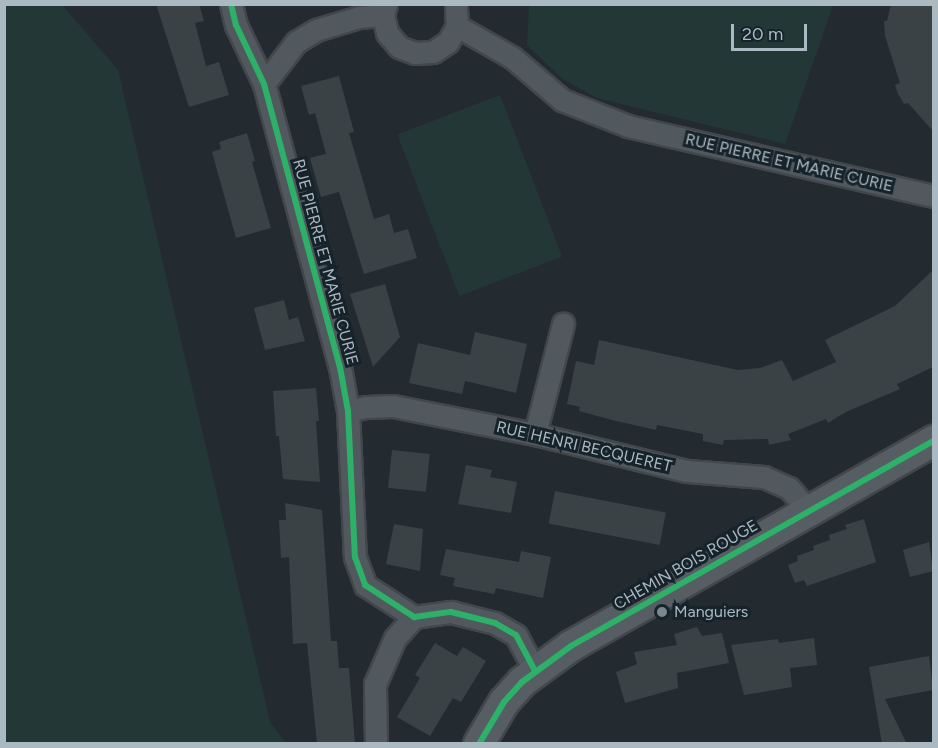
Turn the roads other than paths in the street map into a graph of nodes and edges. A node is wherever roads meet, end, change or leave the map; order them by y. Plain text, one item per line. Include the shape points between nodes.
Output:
1 (231, 4) edge
2 (456, 4) edge
3 (384, 10) edge
4 (457, 27) junction
5 (264, 84) junction
6 (933, 196) edge
7 (563, 324) dead end
8 (348, 411) junction
9 (535, 434) junction
10 (933, 441) edge
11 (809, 511) junction
12 (414, 617) junction
13 (536, 670) junction
14 (376, 744) edge
15 (479, 744) edge

1 - 5 street, RUE PIERRE ET MARIE CURIE via 236,25
2 - 4 street
3 - 4 street via 387,33 399,47 415,53 433,52 448,42
3 - 5 street via 316,30 296,42
4 - 6 street, RUE PIERRE ET MARIE CURIE via 513,58 562,100 628,126
5 - 8 street, RUE PIERRE ET MARIE CURIE via 340,367
7 - 9 street
8 - 9 street, RUE HENRI BECQUERET via 393,406
8 - 12 street, RUE PIERRE ET MARIE CURIE via 355,557 365,585
9 - 11 street, RUE HENRI BECQUERET via 687,471 764,477 789,488
10 - 11 street, CHEMIN BOIS ROUGE
11 - 13 street, CHEMIN BOIS ROUGE via 571,646
12 - 13 street via 451,612 495,623 516,635
12 - 14 street via 395,638 375,684
13 - 15 street, CHEMIN BOIS ROUGE via 504,702

